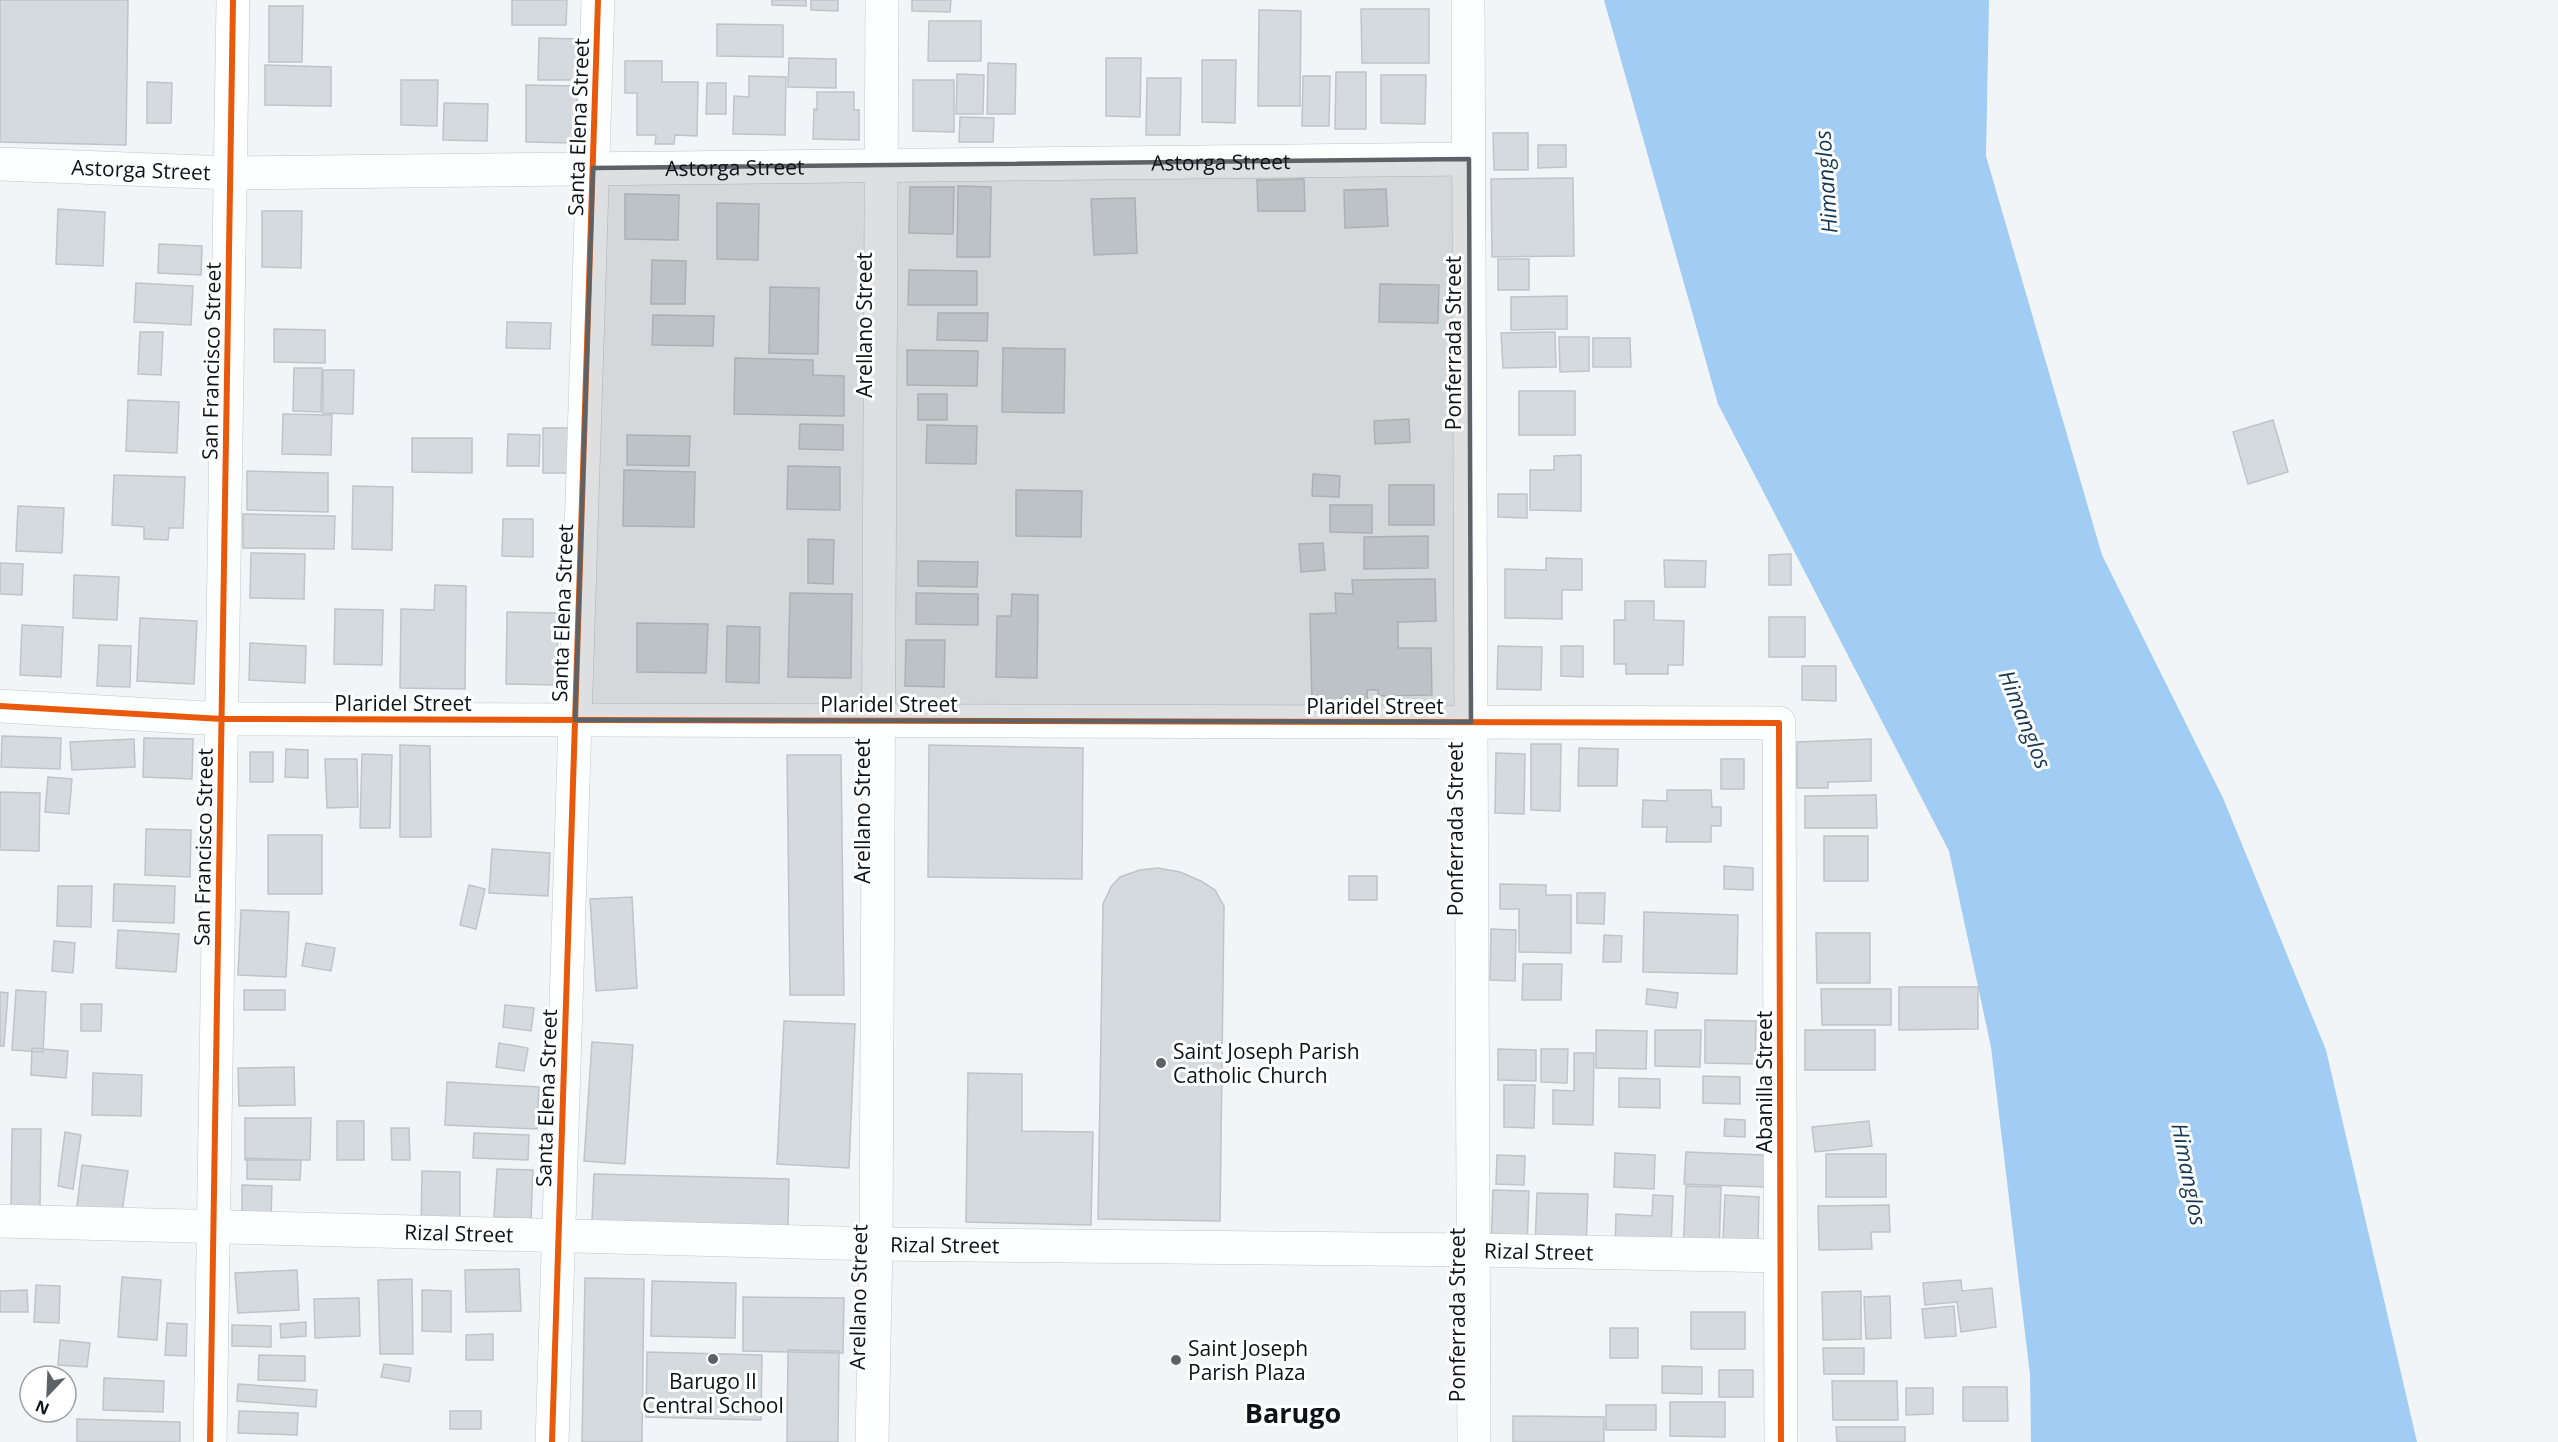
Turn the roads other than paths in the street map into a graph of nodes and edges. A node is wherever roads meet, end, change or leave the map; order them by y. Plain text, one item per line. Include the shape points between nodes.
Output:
1 (233, 0) edge
2 (598, 0) edge
3 (882, 0) edge
4 (1468, 0) edge
5 (1468, 159) junction
6 (0, 164) edge
7 (881, 166) junction
8 (593, 168) junction
9 (230, 173) junction
10 (0, 706) edge
11 (222, 719) junction
12 (575, 720) junction
13 (879, 721) junction
14 (1471, 722) junction
15 (1779, 723) joint
16 (0, 1221) edge
17 (212, 1225) junction
18 (558, 1237) junction
19 (876, 1244) junction
20 (1474, 1250) junction
21 (1781, 1256) junction
22 (210, 1442) edge
23 (552, 1442) edge
24 (872, 1442) edge
25 (1474, 1442) edge
26 (1781, 1442) edge

1 - 9 street, San Francisco Street
2 - 8 street, Santa Elena Street
3 - 7 street, Arellano Street
4 - 5 street, Ponferrada Street
5 - 7 street, Astorga Street
5 - 14 street, Ponferrada Street
6 - 9 street, Astorga Street
7 - 8 street, Astorga Street
7 - 13 street, Arellano Street
8 - 9 street, Astorga Street
8 - 12 street, Santa Elena Street
9 - 11 street, San Francisco Street
10 - 11 street, Plaridel Street
11 - 12 street, Plaridel Street
11 - 17 street, San Francisco Street
12 - 13 street, Plaridel Street
12 - 18 street, Santa Elena Street
13 - 14 street, Plaridel Street
13 - 19 street, Arellano Street
14 - 15 street, Plaridel Street
14 - 20 street, Ponferrada Street
15 - 21 street, Abanilla Street
16 - 17 street, Rizal Street
17 - 18 street, Rizal Street
17 - 22 street, San Francisco Street
18 - 19 street, Rizal Street
18 - 23 street, Santa Elena Street
19 - 20 street, Rizal Street
19 - 24 street, Arellano Street
20 - 21 street, Rizal Street
20 - 25 street, Ponferrada Street
21 - 26 street, Abanilla Street

